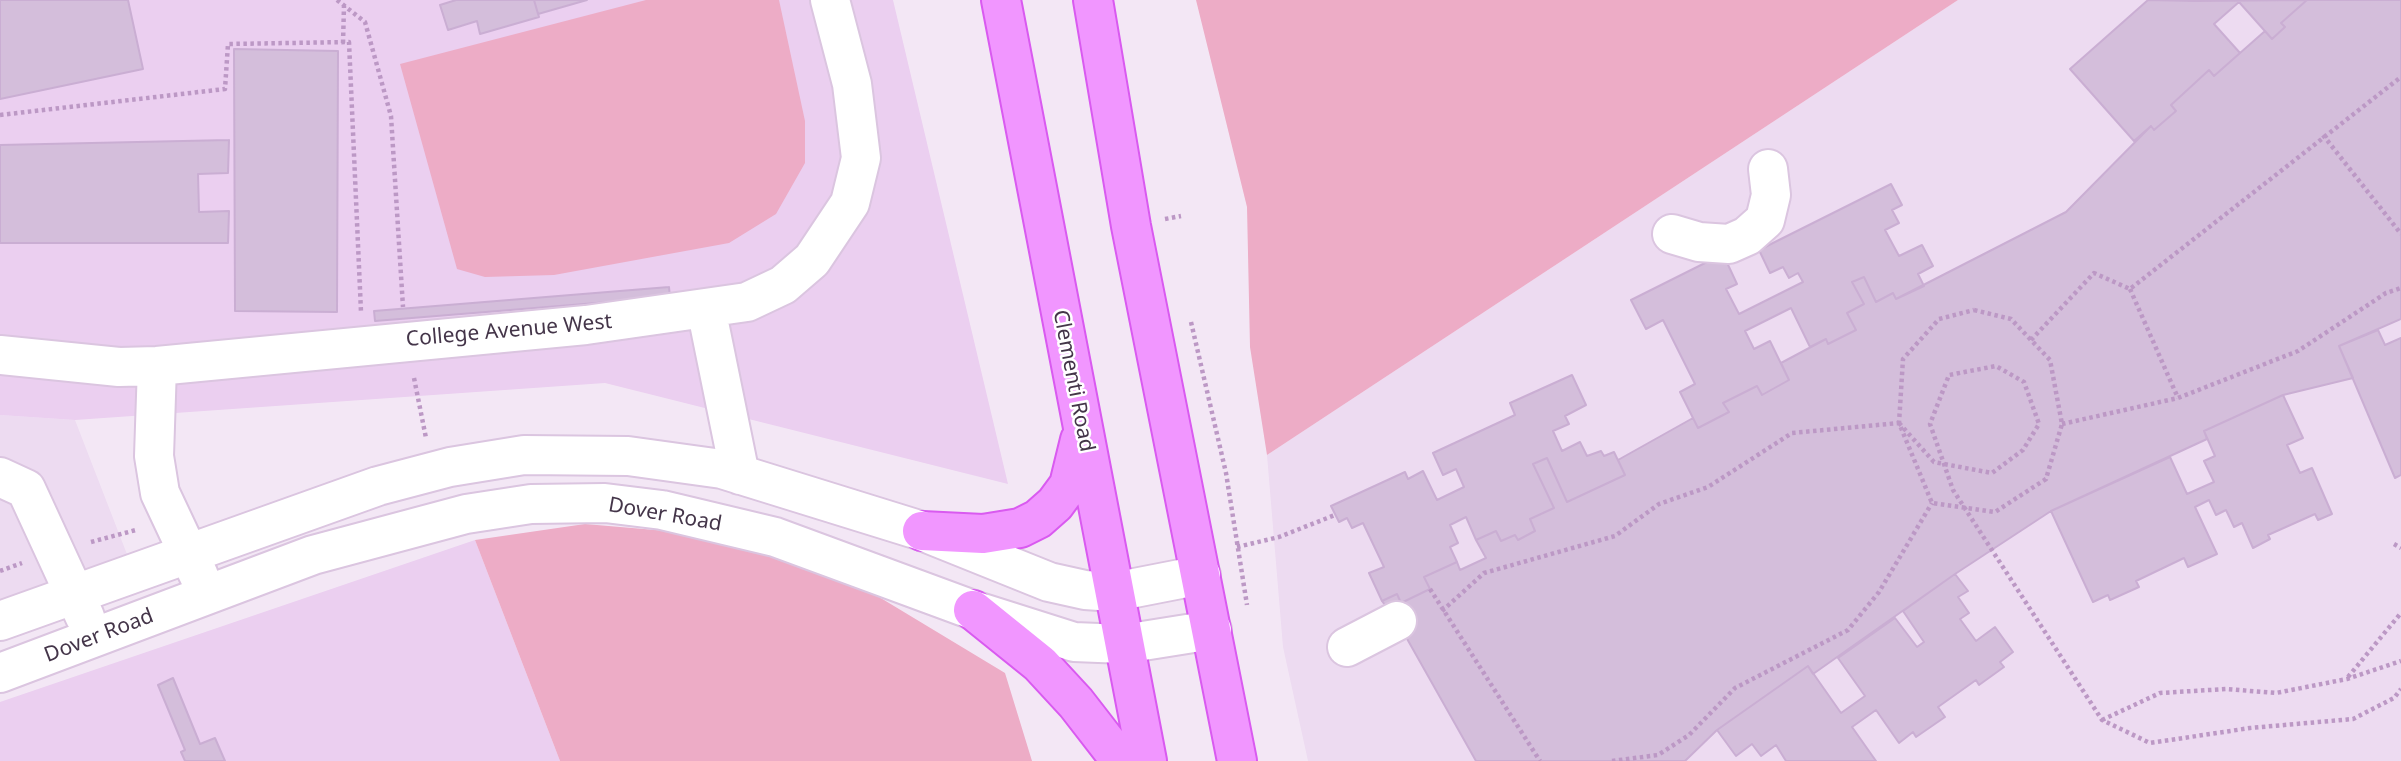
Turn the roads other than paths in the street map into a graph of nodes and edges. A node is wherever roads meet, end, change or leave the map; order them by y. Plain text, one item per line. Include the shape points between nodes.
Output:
1 (830, 0) edge
2 (1001, 0) edge
3 (1093, 0) edge
4 (1768, 169) dead end
5 (1672, 234) dead end
6 (706, 309) junction
7 (0, 355) edge
8 (157, 366) junction
9 (1082, 426) junction
10 (740, 475) junction
11 (0, 477) edge
12 (922, 531) junction
13 (189, 554) junction
14 (1201, 575) junction
15 (1114, 592) junction
16 (75, 594) junction
17 (208, 595) junction
18 (972, 610) junction
19 (0, 621) edge
20 (1397, 621) dead end
21 (1212, 630) junction
22 (94, 638) junction
23 (1124, 644) junction
24 (1347, 647) dead end
25 (0, 673) edge
26 (1121, 761) edge
27 (1147, 761) edge
28 (1237, 761) edge

1 - 6 street, College Avenue West via 852,84 861,158 850,203 812,260 783,285 747,302
2 - 9 main road, Clementi Road
3 - 14 main road via 1131,226
4 - 5 street via 1771,195 1765,219 1747,236 1728,244
6 - 8 street, College Avenue West via 586,325 405,325
6 - 10 street
7 - 8 street, College Avenue West via 119,367
8 - 13 street via 154,456 160,493
9 - 12 main road via 1069,485 1038,519 1020,528 984,534
9 - 15 main road, Clementi Road
10 - 12 street
10 - 13 street via 628,456 524,455 450,467 378,486
11 - 16 street via 26,489
12 - 15 street via 1049,582
13 - 16 street
13 - 17 street
14 - 15 street
14 - 21 main road
15 - 23 main road, Clementi Road
16 - 19 street
16 - 22 street
17 - 18 street, Dover Road via 313,555 466,514 531,504 605,503 662,510 775,537
17 - 22 street, Dover Road
18 - 23 street, Dover Road via 1074,642
18 - 26 main road via 1040,664
20 - 24 street
21 - 23 street, Dover Road
21 - 28 main road
22 - 25 street, Dover Road
23 - 27 main road, Clementi Road

